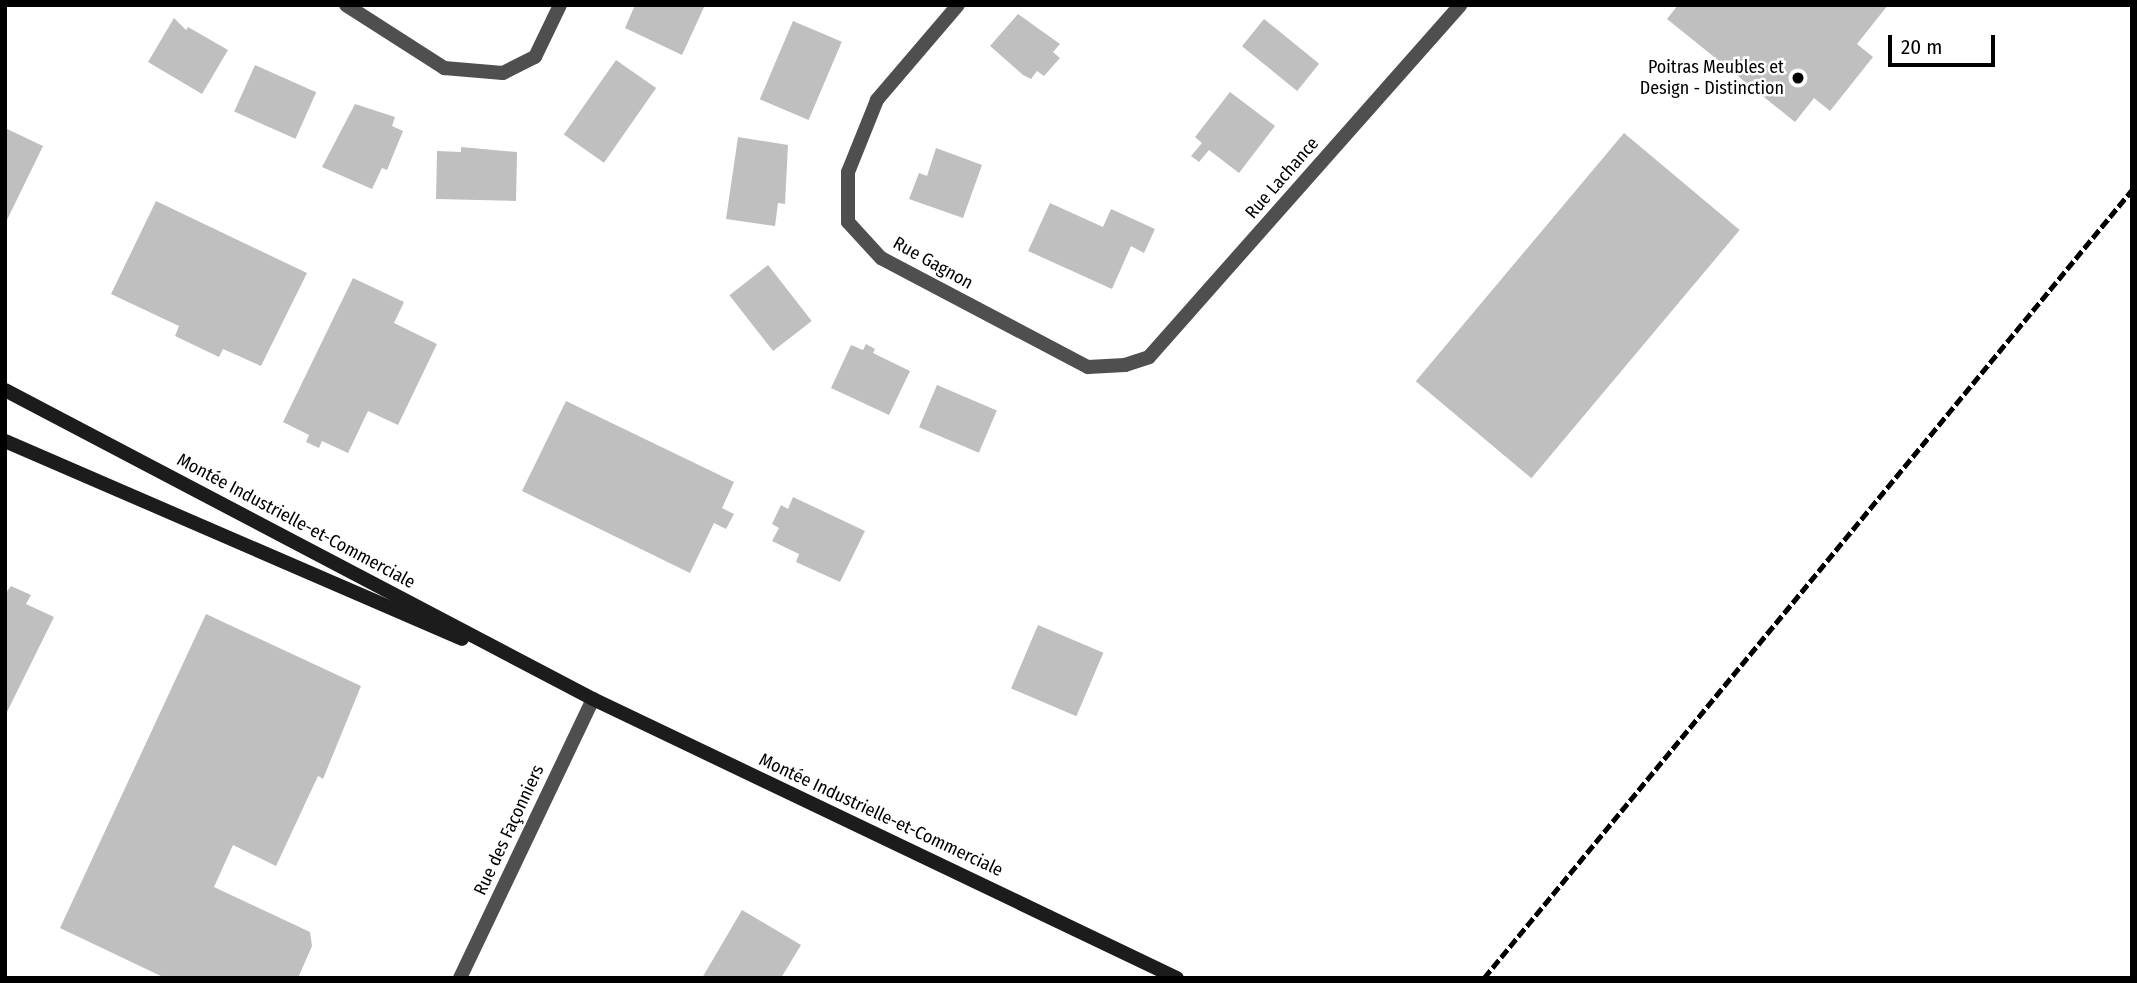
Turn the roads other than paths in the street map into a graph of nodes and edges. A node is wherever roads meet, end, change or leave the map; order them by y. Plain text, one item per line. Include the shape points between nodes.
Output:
1 (346, 5) edge
2 (560, 5) edge
3 (958, 5) edge
4 (1460, 5) edge
5 (1125, 365) joint
6 (5, 390) edge
7 (5, 441) edge
8 (569, 686) junction
9 (593, 699) junction
10 (460, 978) edge
11 (1177, 978) edge

1 - 2 street via 444,68 503,73 535,57
3 - 5 street, Rue Gagnon via 877,100 848,172 848,222 881,258 1088,367
4 - 5 street, Rue Lachance via 1149,357
6 - 8 main road, Montée Industrielle-et-Commerciale
7 - 8 main road, Montée Industrielle-et-Commerciale
8 - 9 main road, Montée Industrielle-et-Commerciale
9 - 10 street, Rue des Façonniers
9 - 11 main road, Montée Industrielle-et-Commerciale

